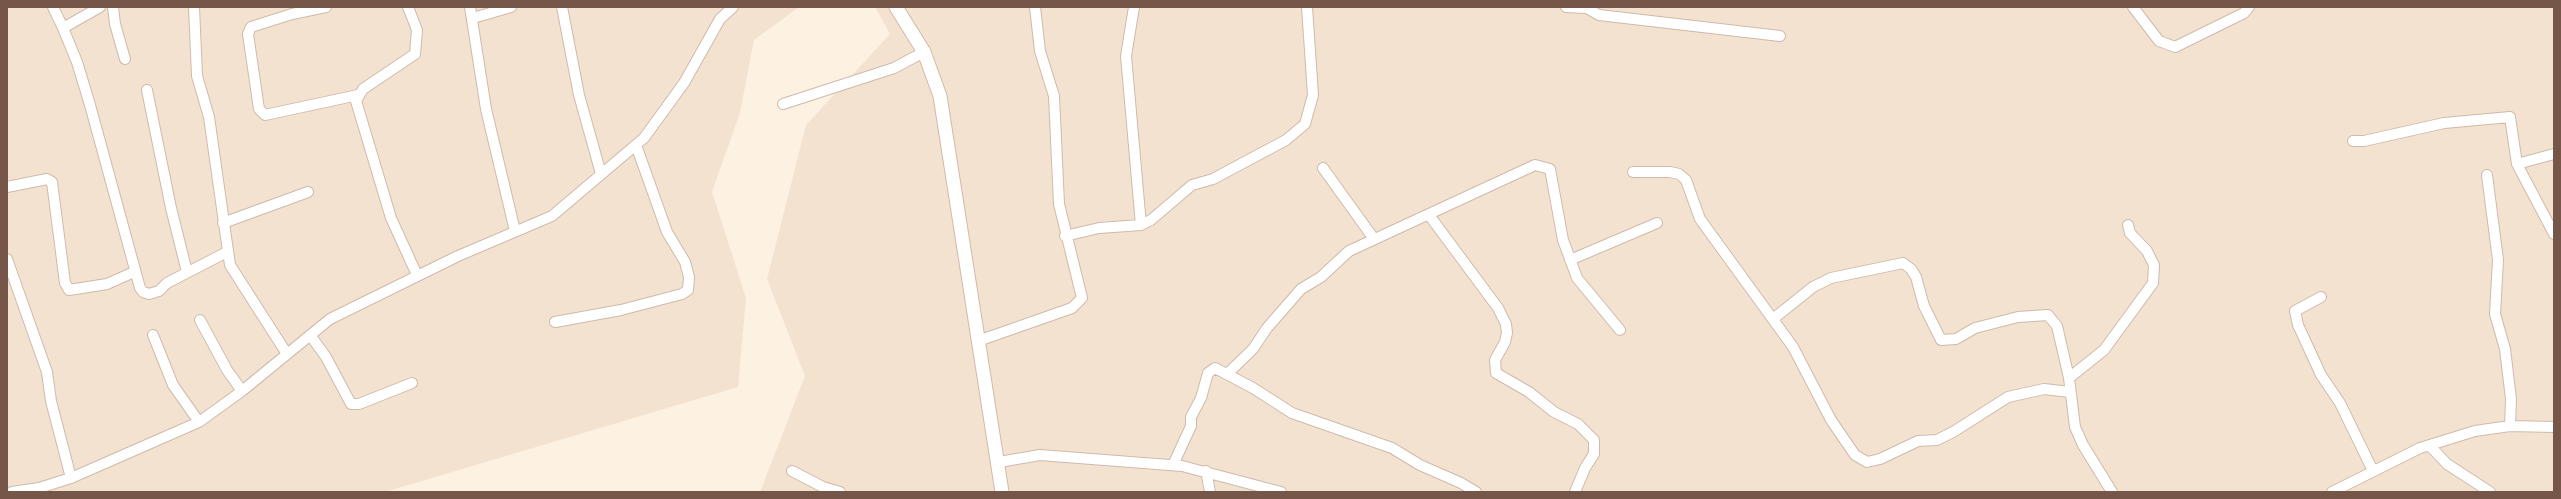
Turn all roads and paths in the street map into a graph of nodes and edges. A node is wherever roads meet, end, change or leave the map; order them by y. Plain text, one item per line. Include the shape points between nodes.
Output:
1 (53, 7) edge
2 (100, 7) edge
3 (113, 7) edge
4 (194, 7) edge
5 (326, 7) edge
6 (408, 7) edge
7 (470, 7) edge
8 (511, 7) edge
9 (562, 7) edge
10 (896, 7) edge
11 (1035, 7) edge
12 (1134, 7) edge
13 (1307, 7) edge
14 (1566, 7) edge
15 (2133, 7) edge
16 (2249, 7) edge
17 (1585, 8) edge
18 (727, 9) edge
19 (473, 18) junction
20 (63, 28) junction
21 (1780, 36) dead end
22 (924, 52) junction
23 (125, 59) dead end
24 (147, 90) dead end
25 (358, 95) junction
26 (783, 104) dead end
27 (2353, 141) dead end
28 (636, 145) junction
29 (2554, 154) edge
30 (2517, 164) junction
31 (1323, 168) dead end
32 (1633, 172) dead end
33 (601, 174) junction
34 (2487, 175) dead end
35 (7, 188) edge
36 (308, 192) dead end
37 (1429, 215) junction
38 (1657, 222) dead end
39 (223, 223) junction
40 (1141, 225) junction
41 (2128, 225) dead end
42 (515, 231) junction
43 (2554, 234) edge
44 (1065, 236) junction
45 (1374, 238) junction
46 (227, 252) junction
47 (7, 259) edge
48 (1570, 260) junction
49 (134, 272) junction
50 (187, 272) junction
51 (417, 275) junction
52 (2321, 297) dead end
53 (1773, 319) junction
54 (200, 320) dead end
55 (555, 322) dead end
56 (1620, 330) dead end
57 (153, 335) dead end
58 (310, 335) junction
59 (978, 341) junction
60 (287, 354) junction
61 (1227, 374) junction
62 (2069, 378) junction
63 (412, 383) dead end
64 (242, 391) junction
65 (2070, 392) junction
66 (199, 422) junction
67 (2510, 426) junction
68 (2554, 427) edge
69 (2430, 446) junction
70 (999, 462) junction
71 (1172, 466) junction
72 (792, 470) dead end
73 (1206, 471) junction
74 (2373, 471) junction
75 (70, 478) junction
76 (823, 487) junction
77 (16, 492) edge
78 (813, 492) edge
79 (840, 492) edge
80 (1002, 492) edge
81 (1210, 492) edge
82 (1281, 492) edge
83 (1476, 492) edge
84 (1575, 492) edge
85 (2112, 492) edge
86 (2332, 492) edge
87 (2490, 492) edge

1 - 20 street
2 - 20 street
3 - 23 street
4 - 39 street via 197,76 209,117
5 - 25 street via 250,27 248,34 260,109 265,115
6 - 25 street via 417,30 415,54 374,81
7 - 19 street
8 - 19 street
9 - 33 street via 579,95
10 - 22 main road
11 - 44 street via 1040,51 1054,96 1059,204
12 - 40 street via 1126,56
13 - 40 street via 1313,95 1305,124 1279,144 1213,179 1192,185 1151,220
14 - 17 street
15 - 16 street via 2159,41 2175,47 2244,13
17 - 21 street via 1600,15
18 - 28 street via 684,83 657,122
19 - 42 street via 486,109
20 - 49 street via 90,105
22 - 26 street via 894,68
22 - 59 main road via 940,96
24 - 50 street
25 - 51 street via 356,101 382,191 391,218
27 - 30 street via 2364,141 2444,123 2510,117
28 - 33 street
28 - 55 street via 667,232 685,262 689,277 688,290 682,294 621,310
29 - 30 street
30 - 43 street
31 - 45 street
32 - 53 street via 1670,172 1679,174 1686,180 1700,219
33 - 42 street via 552,216
34 - 67 street via 2498,260 2495,314 2505,349 2511,399
35 - 49 street via 47,179 52,182 65,283 69,290 106,284
36 - 39 street
37 - 45 street
37 - 48 street via 1535,164 1550,169 1563,240
37 - 84 street via 1498,308 1506,324 1505,342 1495,360 1496,373 1529,392 1554,412 1578,424 1594,440 1594,454
38 - 48 street
39 - 46 street
40 - 44 street via 1099,228
41 - 62 street via 2130,233 2147,251 2154,265 2153,283 2104,350 2086,367
42 - 51 street
44 - 59 street via 1082,298 1072,308
45 - 61 street via 1349,251 1321,277 1302,289 1253,349
46 - 50 street
46 - 60 street via 230,265
47 - 75 street via 47,372 51,401
48 - 56 street via 1577,278
49 - 50 street via 140,288 149,294 159,291 167,283
51 - 58 street via 354,305
52 - 74 street via 2296,311 2298,326 2321,375 2340,403
53 - 62 street via 1813,287 1831,278 1903,263 1916,277 1924,306 1941,340 1956,339 1975,328 2018,317 2048,315 2057,326
53 - 65 street via 1793,348 1831,420 1855,455 1867,462 1880,460 1918,441 1937,440 2008,397 2044,389
54 - 64 street via 227,370
57 - 66 street via 173,385
58 - 60 street
58 - 63 street via 326,356 351,404 359,404
59 - 70 main road
60 - 64 street
61 - 71 street via 1215,368 1208,373 1191,417 1191,426
61 - 83 street via 1292,413 1392,448 1420,465
62 - 65 street
64 - 66 street
65 - 85 street via 2075,427
66 - 75 street
67 - 68 street
67 - 69 street via 2475,431
69 - 74 street via 2420,448
69 - 87 street via 2447,464
70 - 71 street via 1040,455
70 - 80 main road
71 - 73 street
72 - 76 street
73 - 81 street
73 - 82 street
74 - 86 street
75 - 77 street via 53,485
76 - 78 street
76 - 79 street

